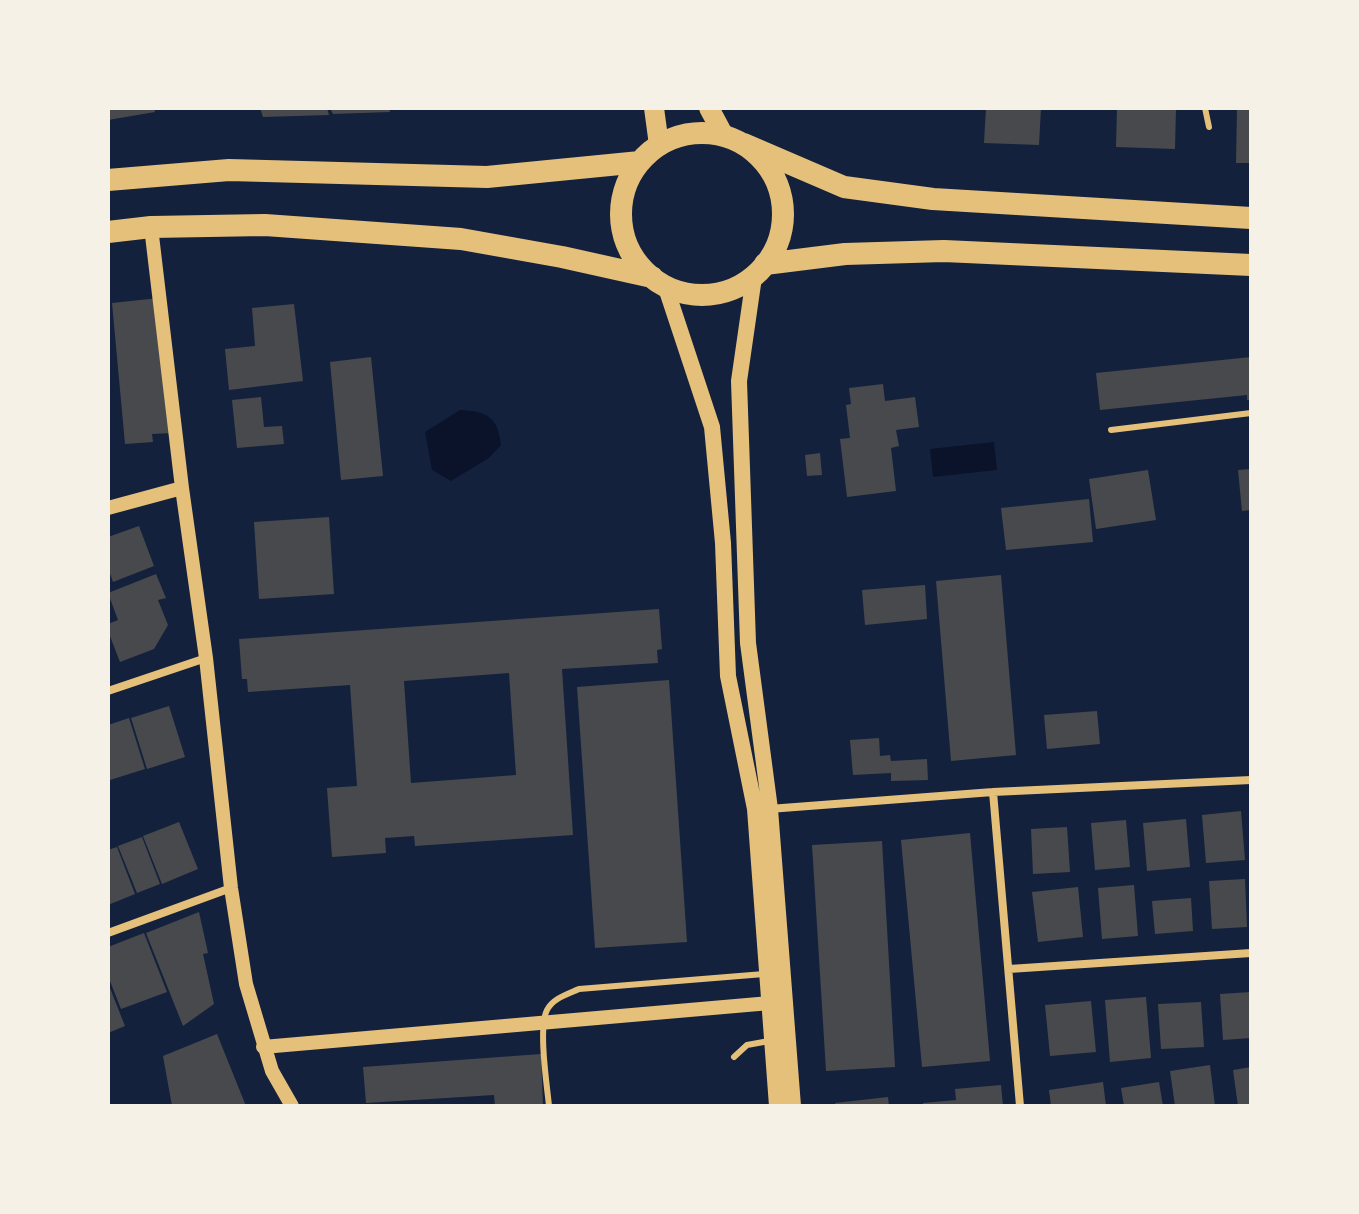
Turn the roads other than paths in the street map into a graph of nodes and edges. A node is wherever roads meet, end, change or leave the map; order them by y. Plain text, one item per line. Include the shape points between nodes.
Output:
1 (654, 108) edge
2 (709, 108) edge
3 (1205, 108) edge
4 (1209, 127) dead end
5 (734, 140) junction
6 (659, 145) junction
7 (640, 162) junction
8 (108, 180) edge
9 (1251, 218) edge
10 (151, 227) junction
11 (108, 232) edge
12 (1251, 265) edge
13 (759, 270) junction
14 (658, 281) junction
15 (1251, 413) edge
16 (1111, 430) dead end
17 (182, 488) junction
18 (108, 508) edge
19 (206, 658) junction
20 (108, 691) edge
21 (1251, 780) edge
22 (993, 792) junction
23 (763, 809) junction
24 (231, 888) junction
25 (108, 933) edge
26 (1251, 953) edge
27 (1009, 969) junction
28 (767, 973) junction
29 (778, 1003) junction
30 (545, 1023) junction
31 (773, 1041) junction
32 (263, 1047) junction
33 (734, 1057) dead end
34 (292, 1106) edge
35 (549, 1106) edge
36 (777, 1106) edge
37 (793, 1106) edge
38 (1020, 1106) edge

1 - 6 main road
2 - 5 main road
3 - 4 lane
5 - 6 highway via 691,134
5 - 9 highway via 844,187 933,199
5 - 13 highway via 764,161 783,208 781,234
6 - 7 highway
7 - 8 highway via 487,177 229,170
7 - 14 highway via 627,184 623,235 634,259
10 - 11 highway
10 - 14 highway via 265,225 461,239
10 - 17 street
12 - 13 highway via 944,251 845,254
13 - 14 highway via 730,290 703,295 676,291
13 - 23 main road via 739,381 748,643
14 - 23 main road via 712,427 728,676
15 - 16 lane
17 - 18 street
17 - 19 street
19 - 20 street
19 - 24 street
21 - 22 street
22 - 23 street
22 - 27 street
23 - 28 main road
23 - 29 main road
24 - 25 street
24 - 32 street via 246,984
26 - 27 street
27 - 38 street
28 - 29 main road
28 - 30 lane via 579,989 557,998 546,1010
29 - 30 street
29 - 31 main road
29 - 37 main road
30 - 32 street
30 - 35 lane
31 - 33 lane via 747,1045
31 - 36 main road
32 - 34 street

